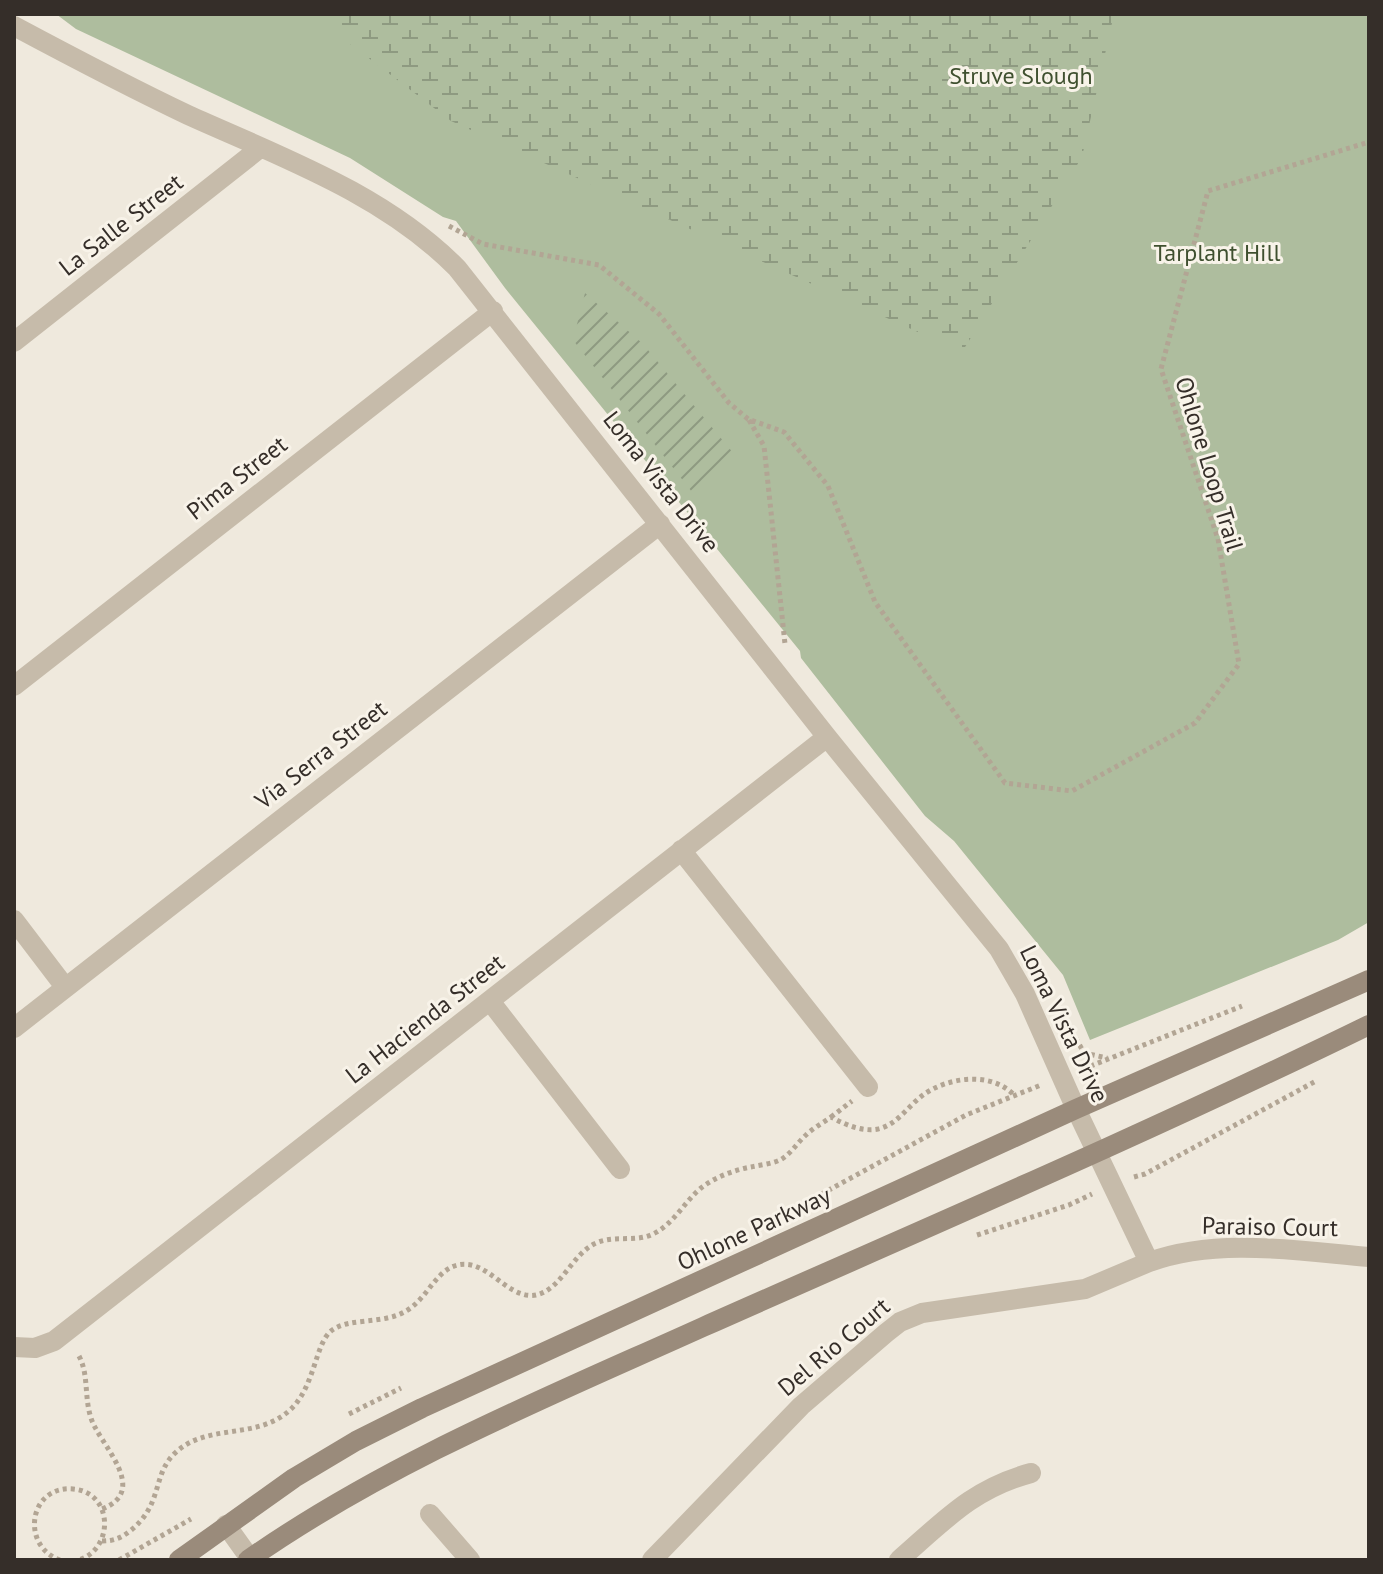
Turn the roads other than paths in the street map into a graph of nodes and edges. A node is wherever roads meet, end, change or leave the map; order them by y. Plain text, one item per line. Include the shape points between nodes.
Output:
1 (14, 26) edge
2 (260, 148) junction
3 (493, 311) junction
4 (14, 342) edge
5 (660, 524) junction
6 (14, 686) edge
7 (827, 737) junction
8 (681, 850) junction
9 (14, 920) edge
10 (1369, 980) edge
11 (65, 987) junction
12 (490, 1001) junction
13 (1369, 1025) edge
14 (14, 1028) edge
15 (868, 1087) dead end
16 (1076, 1109) junction
17 (1097, 1152) junction
18 (620, 1169) dead end
19 (1369, 1257) edge
20 (1149, 1262) junction
21 (14, 1347) edge
22 (1031, 1473) dead end
23 (430, 1514) dead end
24 (226, 1525) junction
25 (179, 1560) edge
26 (250, 1560) edge
27 (470, 1560) edge
28 (652, 1560) edge
29 (899, 1560) edge

1 - 2 street, Loma Vista Drive via 124,86
2 - 3 street, Loma Vista Drive via 346,189 416,231
2 - 4 street, La Salle Street
3 - 5 street, Loma Vista Drive
3 - 6 street, Pima Street
5 - 7 street, Loma Vista Drive
5 - 11 street, Via Serra Street
7 - 8 street, La Hacienda Street
7 - 16 street, Loma Vista Drive via 999,949
8 - 12 street, La Hacienda Street
8 - 15 street
9 - 11 street
10 - 16 street, Ohlone Parkway
11 - 14 street, Via Serra Street
12 - 18 street
12 - 21 street, La Hacienda Street via 54,1341 35,1348
13 - 17 street
16 - 17 street, Loma Vista Drive
16 - 24 street, Ohlone Parkway via 396,1421 294,1478
17 - 20 street
17 - 26 street via 399,1467
19 - 20 street, Paraiso Court via 1233,1248 1183,1251
20 - 28 street, Del Rio Court via 1085,1289 934,1311 900,1322 801,1406
22 - 29 street via 985,1489
23 - 27 street
24 - 25 street, Ohlone Parkway
24 - 26 street

